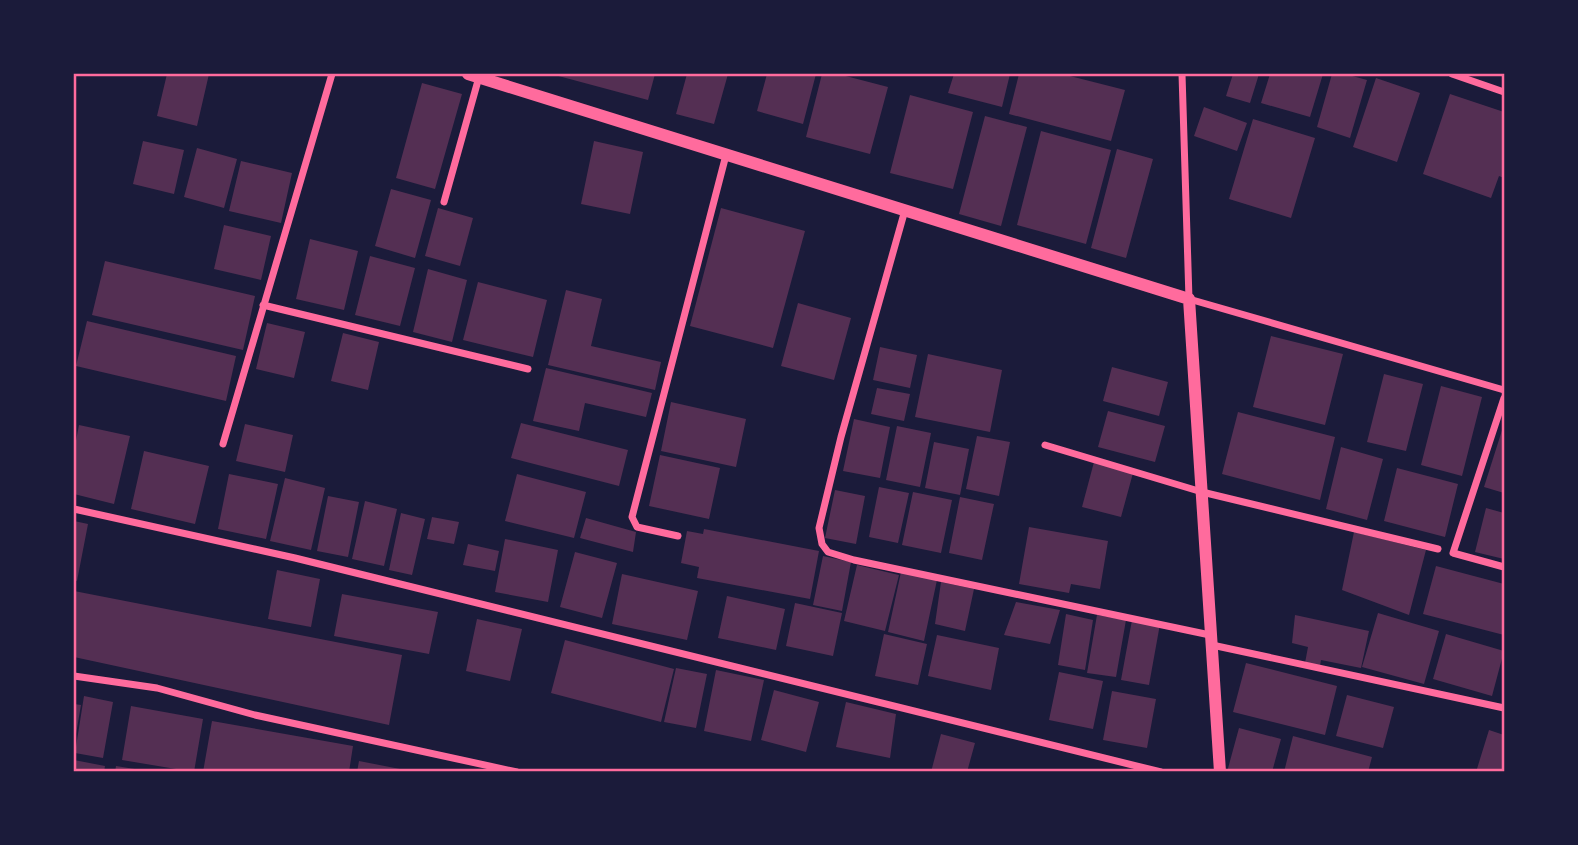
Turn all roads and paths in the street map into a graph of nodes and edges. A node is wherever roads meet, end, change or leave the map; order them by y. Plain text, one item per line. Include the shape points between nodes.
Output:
1 (332, 74) edge
2 (1182, 74) edge
3 (1452, 74) edge
4 (473, 75) edge
5 (1504, 92) edge
6 (726, 155) junction
7 (444, 202) dead end
8 (905, 210) junction
9 (1189, 299) junction
10 (263, 305) junction
11 (528, 369) dead end
12 (1504, 390) edge
13 (1504, 398) edge
14 (223, 443) dead end
15 (1045, 445) dead end
16 (1202, 492) junction
17 (74, 509) edge
18 (678, 536) dead end
19 (1438, 549) dead end
20 (1504, 567) edge
21 (1211, 640) junction
22 (74, 676) edge
23 (1504, 708) edge
24 (517, 772) edge
25 (1161, 772) edge
26 (1220, 772) edge

1 - 10 street
2 - 9 street
3 - 5 street
4 - 6 street
4 - 7 street
6 - 8 street
6 - 18 street via 632,517 637,527
8 - 9 street
8 - 21 street via 841,437 819,528 822,544 828,552 854,560
9 - 12 street
9 - 16 street
10 - 11 street
10 - 14 street
13 - 20 street via 1453,553
15 - 16 street
16 - 19 street
16 - 21 street
17 - 25 street via 295,558
21 - 23 street
21 - 26 street
22 - 24 street via 157,688 255,715

